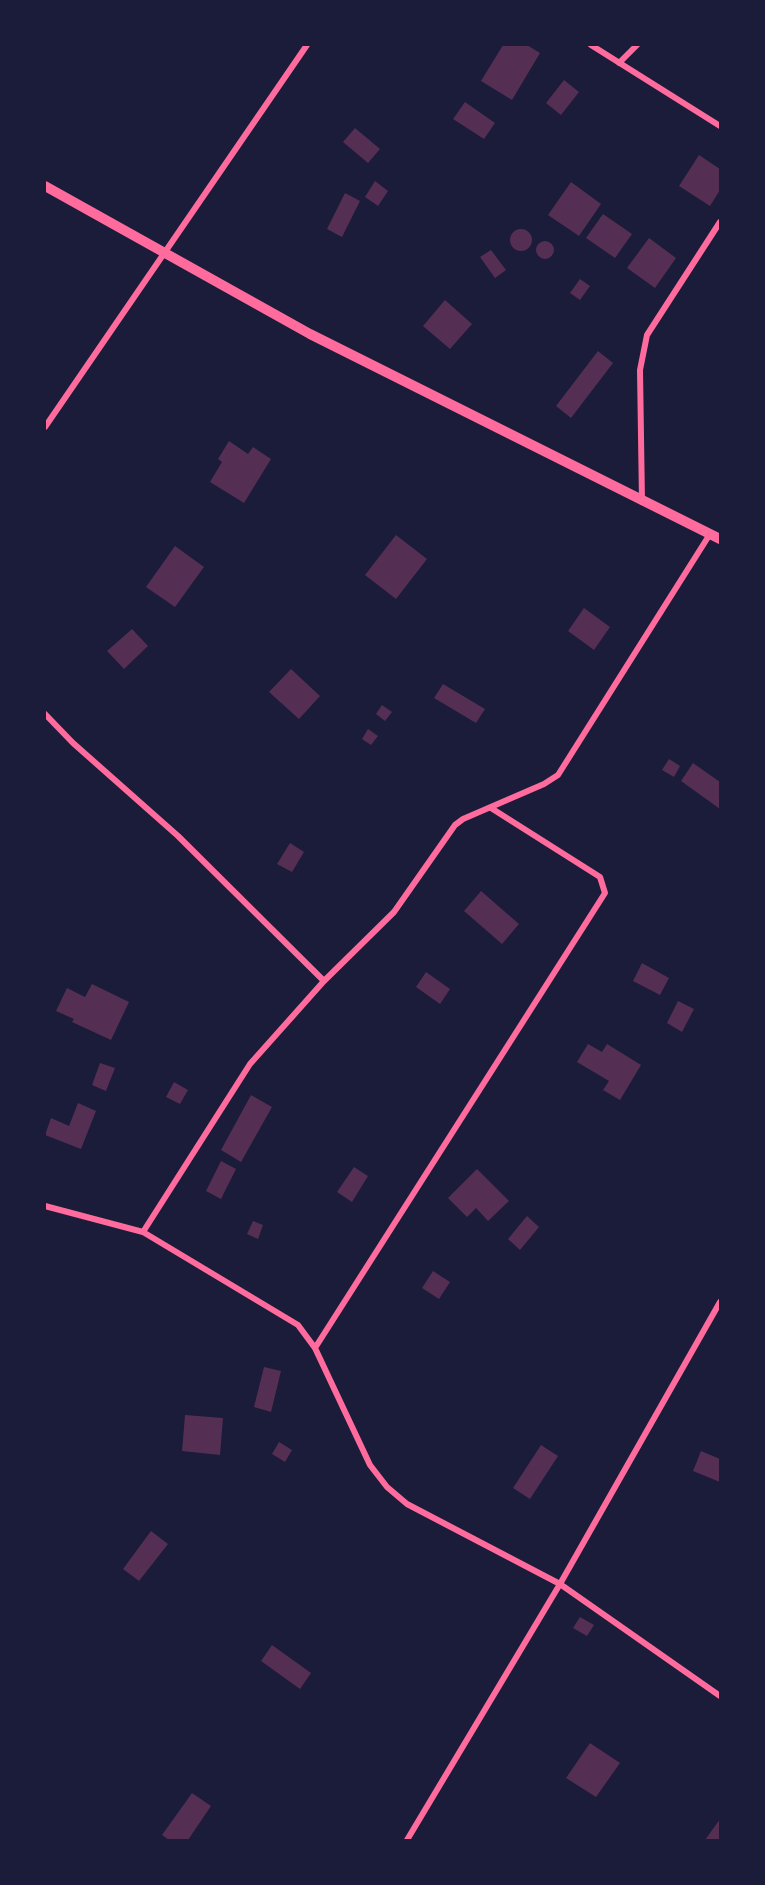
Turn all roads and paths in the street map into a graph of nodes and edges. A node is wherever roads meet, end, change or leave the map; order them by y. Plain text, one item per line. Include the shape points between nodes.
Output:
1 (307, 45) edge
2 (591, 45) edge
3 (637, 45) edge
4 (619, 63) junction
5 (720, 126) edge
6 (45, 186) edge
7 (50, 194) edge
8 (720, 222) edge
9 (164, 253) junction
10 (45, 427) edge
11 (642, 502) junction
12 (715, 537) edge
13 (45, 714) edge
14 (491, 808) junction
15 (324, 981) junction
16 (45, 1206) edge
17 (143, 1232) junction
18 (720, 1302) edge
19 (315, 1348) junction
20 (560, 1584) junction
21 (720, 1696) edge
22 (407, 1840) edge

1 - 9 street
2 - 4 street
3 - 4 street
4 - 5 street
6 - 7 street
7 - 9 street
8 - 11 street via 647,335 640,370
9 - 10 street
9 - 11 street via 310,334
11 - 12 street
12 - 14 street via 558,775
13 - 15 street via 178,836
14 - 15 street via 455,825 394,912
14 - 19 street via 600,877 605,892
15 - 17 street via 250,1064
16 - 17 street
17 - 19 street via 298,1325
18 - 20 street
19 - 20 street via 370,1464 387,1487 407,1504
20 - 21 street
20 - 22 street

